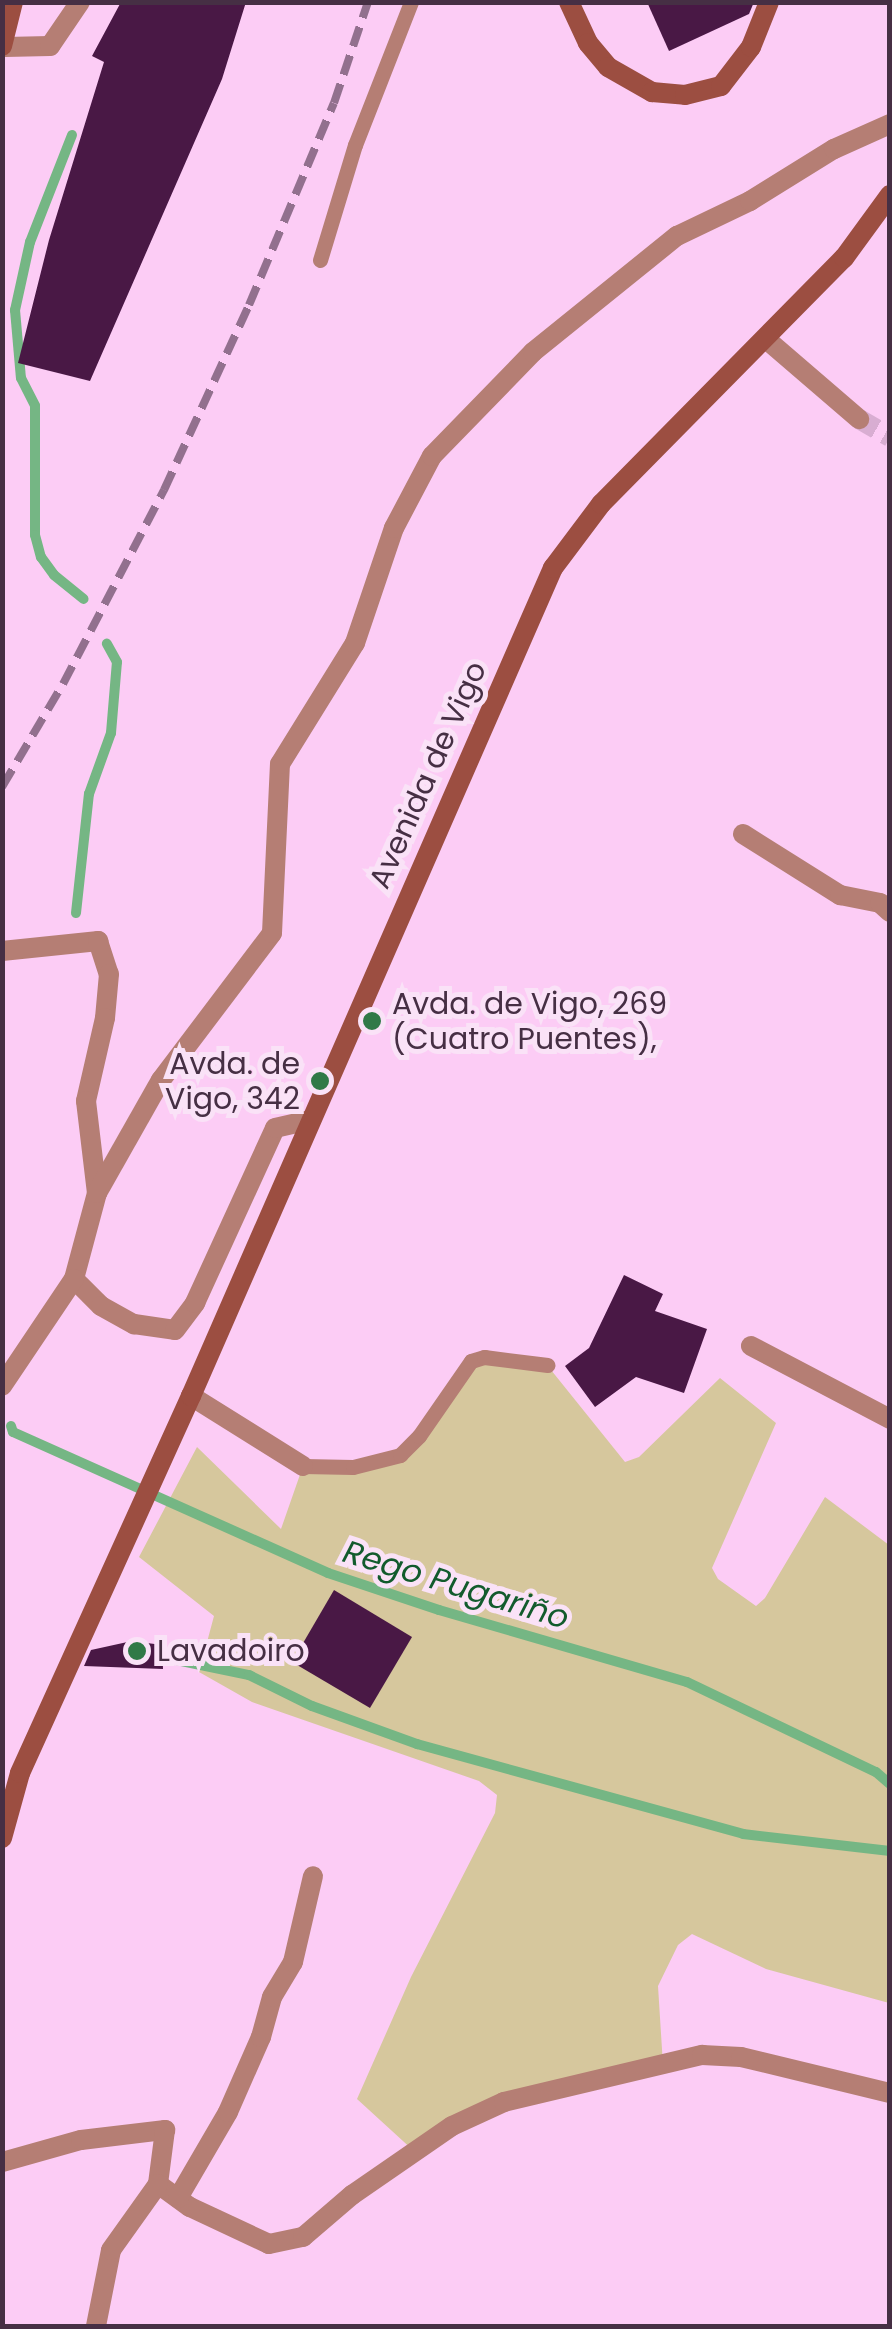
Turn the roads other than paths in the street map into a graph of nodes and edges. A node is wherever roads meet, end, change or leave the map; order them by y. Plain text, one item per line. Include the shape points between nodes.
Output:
1 (13, 2) edge
2 (80, 2) edge
3 (411, 2) edge
4 (569, 2) edge
5 (770, 2) edge
6 (4, 46) edge
7 (890, 124) edge
8 (890, 195) edge
9 (320, 260) dead end
10 (766, 339) junction
11 (859, 420) tunnel mouth
12 (742, 834) dead end
13 (890, 912) edge
14 (2, 951) edge
15 (310, 1120) junction
16 (98, 1193) junction
17 (74, 1279) junction
18 (751, 1346) dead end
19 (547, 1365) dead end
20 (2, 1386) edge
21 (191, 1396) junction
22 (890, 1418) edge
23 (303, 1466) joint
24 (20, 1773) junction
25 (2, 1789) edge
26 (2, 1838) edge
27 (313, 1876) dead end
28 (890, 2092) edge
29 (2, 2162) edge
30 (158, 2184) junction
31 (178, 2198) junction
32 (96, 2326) edge

1 - 6 main road
2 - 6 street via 50,46
3 - 9 lane via 355,145
4 - 5 main road via 588,43 608,66 652,92 686,95 721,86 751,46
7 - 16 street via 677,236 533,352 432,456 394,528 355,643 280,764 272,933 161,1080
8 - 10 main road, Avenida de Vigo via 844,258
10 - 11 street
10 - 15 main road, Avenida de Vigo via 602,504 554,568
12 - 13 street via 840,895 880,903
14 - 16 street via 98,940 109,974 86,1101
15 - 17 street via 275,1128 194,1303 174,1330 134,1324
15 - 21 main road, Avenida de Vigo
16 - 17 street
17 - 20 street
18 - 22 street
19 - 23 lane via 471,1361 400,1455 353,1467
21 - 23 street
21 - 24 main road, Avenida de Vigo
24 - 25 street
24 - 26 main road, Avenida de Vigo
27 - 31 street via 293,1962 228,2112
28 - 31 street via 741,2057 702,2055 504,2102 452,2126 304,2237 269,2244
29 - 30 street via 81,2140 166,2130
30 - 31 street
30 - 32 street via 111,2250

